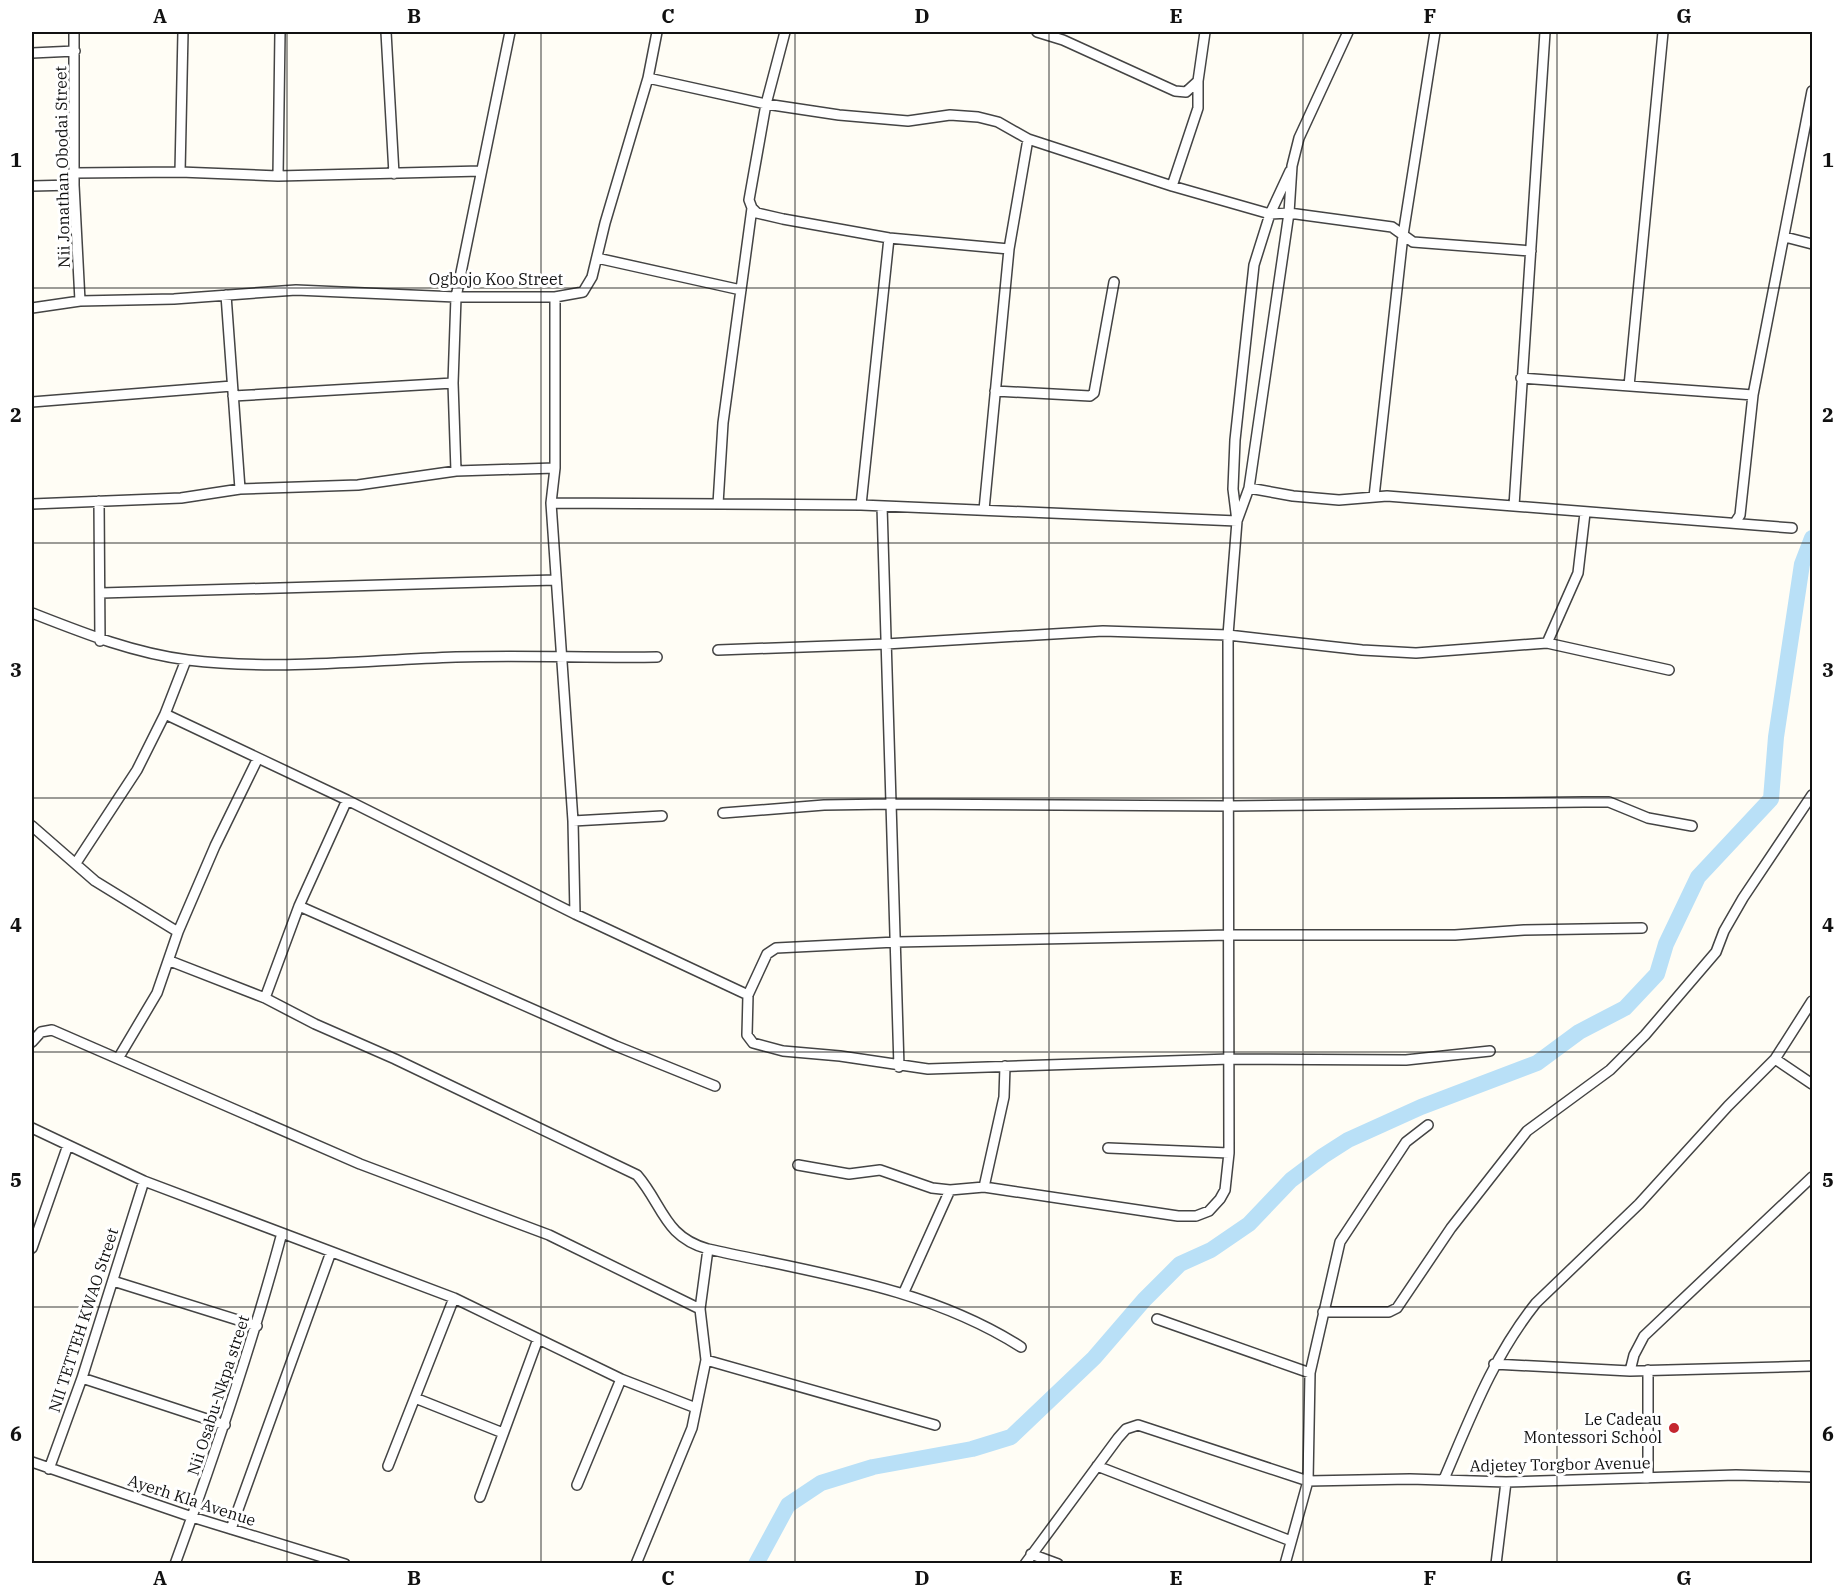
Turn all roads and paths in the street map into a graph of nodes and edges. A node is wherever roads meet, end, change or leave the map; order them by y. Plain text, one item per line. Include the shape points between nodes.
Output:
1 (74, 32) edge
2 (183, 32) edge
3 (280, 32) edge
4 (386, 32) edge
5 (510, 32) edge
6 (657, 32) edge
7 (785, 32) edge
8 (1037, 32) edge
9 (1205, 32) edge
10 (1348, 32) edge
11 (1435, 32) edge
12 (1545, 32) edge
13 (1663, 32) edge
14 (75, 51) junction
15 (32, 53) edge
16 (648, 78) junction
17 (1198, 81) junction
18 (1812, 91) edge
19 (766, 105) junction
20 (1028, 139) junction
21 (1292, 166) junction
22 (481, 171) junction
23 (180, 172) junction
24 (75, 173) junction
25 (394, 174) junction
26 (278, 176) junction
27 (74, 185) junction
28 (32, 186) edge
29 (1172, 186) junction
30 (752, 208) junction
31 (1289, 213) junction
32 (1270, 214) junction
33 (1403, 235) junction
34 (1785, 237) junction
35 (889, 238) junction
36 (1812, 244) edge
37 (1009, 249) junction
38 (1531, 251) junction
39 (597, 258) junction
40 (1114, 282) dead end
41 (741, 290) junction
42 (226, 295) junction
43 (456, 297) junction
44 (555, 297) junction
45 (80, 301) junction
46 (32, 308) edge
47 (1521, 378) junction
48 (453, 383) junction
49 (1629, 386) junction
50 (233, 391) junction
51 (995, 391) junction
52 (1753, 395) junction
53 (32, 402) edge
54 (555, 468) junction
55 (456, 471) junction
56 (1249, 488) junction
57 (240, 489) junction
58 (1374, 496) junction
59 (99, 501) junction
60 (551, 503) junction
61 (32, 504) edge
62 (718, 504) junction
63 (861, 505) junction
64 (882, 506) junction
65 (1514, 506) junction
66 (984, 510) junction
67 (1585, 513) junction
68 (1237, 521) junction
69 (1736, 521) junction
70 (1792, 528) dead end
71 (556, 580) junction
72 (101, 593) junction
73 (32, 613) edge
74 (1228, 635) junction
75 (100, 640) junction
76 (1547, 643) junction
77 (886, 644) junction
78 (718, 650) dead end
79 (657, 657) dead end
80 (562, 658) junction
81 (186, 660) junction
82 (1670, 670) dead end
83 (165, 714) junction
84 (256, 760) junction
85 (1812, 795) edge
86 (347, 800) junction
87 (891, 804) junction
88 (1229, 806) junction
89 (723, 813) dead end
90 (662, 816) dead end
91 (573, 821) junction
92 (32, 826) edge
93 (1692, 826) dead end
94 (76, 862) junction
95 (299, 906) junction
96 (575, 914) junction
97 (1642, 928) dead end
98 (178, 932) junction
99 (1230, 935) junction
100 (896, 942) junction
101 (170, 961) junction
102 (748, 995) junction
103 (265, 998) junction
104 (1811, 1008) edge
105 (32, 1042) edge
106 (1490, 1051) dead end
107 (119, 1058) junction
108 (1230, 1059) junction
109 (1775, 1059) junction
110 (1005, 1065) junction
111 (899, 1067) junction
112 (1812, 1084) edge
113 (715, 1086) dead end
114 (1428, 1125) dead end
115 (32, 1128) edge
116 (68, 1145) junction
117 (1108, 1148) dead end
118 (1229, 1153) junction
119 (798, 1165) dead end
120 (1812, 1177) edge
121 (144, 1181) junction
122 (984, 1187) junction
123 (950, 1190) junction
124 (282, 1233) junction
125 (32, 1248) edge
126 (708, 1249) junction
127 (331, 1252) junction
128 (113, 1281) junction
129 (904, 1292) junction
130 (454, 1298) junction
131 (700, 1309) junction
132 (1323, 1312) junction
133 (1157, 1319) dead end
134 (257, 1326) junction
135 (538, 1339) junction
136 (1021, 1347) dead end
137 (706, 1360) junction
138 (1494, 1364) junction
139 (1812, 1366) edge
140 (1648, 1370) junction
141 (1630, 1371) junction
142 (1310, 1373) junction
143 (82, 1378) junction
144 (621, 1379) junction
145 (415, 1398) junction
146 (696, 1408) junction
147 (225, 1425) junction
148 (935, 1425) dead end
149 (503, 1433) junction
150 (32, 1462) edge
151 (388, 1466) dead end
152 (1097, 1466) junction
153 (49, 1469) junction
154 (1812, 1477) edge
155 (1648, 1478) junction
156 (1444, 1479) junction
157 (1308, 1481) junction
158 (1506, 1482) junction
159 (577, 1485) dead end
160 (480, 1497) dead end
161 (192, 1517) junction
162 (231, 1529) junction
163 (1292, 1541) junction
164 (1031, 1554) junction
165 (175, 1563) edge
166 (345, 1563) edge
167 (636, 1563) edge
168 (1025, 1563) edge
169 (1058, 1563) edge
170 (1285, 1563) edge
171 (1496, 1563) edge

1 - 14 street, Nii Jonathan Obodai Street
2 - 23 street
3 - 26 street
4 - 25 street
5 - 22 street
6 - 16 street, Ogbojo Koo Street
7 - 19 street
8 - 17 street via 1175,91 1186,92
9 - 17 street
10 - 21 street via 1299,138
11 - 33 street
12 - 38 street
13 - 49 street
14 - 15 street
14 - 24 street, Nii Jonathan Obodai Street
16 - 19 street
16 - 39 street, Ogbojo Koo Street
17 - 29 street via 1198,108
18 - 34 street
19 - 20 street via 908,121 950,115 978,117 998,122
19 - 30 street via 749,200
20 - 29 street
20 - 37 street
21 - 31 street
21 - 32 street
22 - 25 street
22 - 43 street
23 - 24 street
23 - 26 street
24 - 27 street, Nii Jonathan Obodai Street
25 - 26 street
27 - 28 street
27 - 45 street, Nii Jonathan Obodai Street
29 - 32 street
30 - 35 street via 757,213 783,219
30 - 41 street
31 - 32 street
31 - 33 street via 1392,227
31 - 56 street
32 - 68 street via 1254,265 1235,440 1233,489
33 - 38 street via 1413,242
33 - 58 street
34 - 36 street
34 - 52 street
35 - 37 street
35 - 63 street
37 - 51 street
38 - 47 street
39 - 41 street
39 - 44 street, Ogbojo Koo Street via 583,292
40 - 51 street via 1094,393 1090,396
41 - 62 street via 723,423
42 - 43 street, Ogbojo Koo Street via 296,290
42 - 45 street, Ogbojo Koo Street
42 - 50 street
43 - 44 street, Ogbojo Koo Street
43 - 48 street
44 - 54 street
45 - 46 street
47 - 49 street
47 - 65 street
48 - 50 street
48 - 55 street
49 - 52 street
50 - 53 street
50 - 57 street
51 - 66 street
52 - 69 street via 1740,514
54 - 55 street
54 - 60 street
55 - 57 street via 358,485
56 - 58 street via 1340,500
56 - 68 street
57 - 59 street via 180,498
58 - 65 street
59 - 61 street
59 - 72 street
60 - 62 street
60 - 71 street
62 - 63 street
63 - 64 street
64 - 66 street
64 - 77 street
65 - 67 street
66 - 68 street
67 - 69 street
67 - 76 street via 1578,573
68 - 74 street
69 - 70 street
71 - 72 street
71 - 80 street
72 - 75 street
73 - 75 street
74 - 76 street via 1416,653
74 - 77 street via 1093,631
74 - 88 street
75 - 81 street
76 - 82 street
77 - 78 street
77 - 87 street
79 - 80 street
80 - 81 street via 458,657 284,666
80 - 91 street
81 - 83 street
83 - 84 street
83 - 94 street via 137,770
84 - 86 street
84 - 98 street
85 - 132 street via 1743,898 1716,951 1610,1070 1527,1131 1463,1212 1397,1308 1389,1312
86 - 95 street
86 - 96 street
87 - 88 street
87 - 89 street
87 - 100 street
88 - 93 street via 1609,802 1648,818
88 - 99 street
90 - 91 street
91 - 96 street
92 - 94 street
94 - 98 street via 95,880
95 - 103 street
95 - 113 street via 616,1047
96 - 102 street
97 - 99 street via 1455,935
98 - 101 street
99 - 100 street
99 - 108 street
100 - 102 street via 773,949
100 - 111 street
101 - 103 street
101 - 107 street via 157,993
102 - 111 street via 747,1035 753,1043 798,1054 840,1056
103 - 126 street via 637,1175 675,1231 694,1245
104 - 109 street
105 - 107 street via 41,1032 52,1030
106 - 108 street via 1406,1060
107 - 131 street via 360,1164 549,1235
108 - 110 street
108 - 118 street
109 - 112 street
109 - 138 street via 1639,1204 1536,1304
110 - 111 street via 946,1070
110 - 122 street via 1001,1113
114 - 132 street via 1406,1142 1340,1242
115 - 116 street
116 - 121 street
116 - 125 street
117 - 118 street
118 - 122 street via 1225,1190 1209,1211 1196,1216
119 - 123 street via 849,1174 880,1170 924,1187
120 - 141 street via 1644,1336
121 - 124 street
121 - 128 street, NII TETTEH KWAO Street
122 - 123 street
123 - 129 street
124 - 127 street
124 - 134 street, Nii Osabu-Nkpa street
126 - 129 street
126 - 131 street
127 - 130 street
127 - 162 street
128 - 134 street
128 - 143 street, NII TETTEH KWAO Street
129 - 136 street via 985,1325
130 - 135 street
130 - 145 street
131 - 137 street
132 - 142 street
133 - 142 street
134 - 147 street, Nii Osabu-Nkpa street
135 - 144 street
135 - 149 street
137 - 146 street
137 - 148 street
138 - 141 street
138 - 156 street
139 - 140 street
140 - 141 street
140 - 155 street
142 - 157 street
143 - 147 street
143 - 153 street, NII TETTEH KWAO Street
144 - 146 street
144 - 159 street
145 - 149 street
145 - 151 street
146 - 167 street via 689,1441
147 - 161 street, Nii Osabu-Nkpa street
149 - 160 street
150 - 153 street, Ayerh Kla Avenue
152 - 157 street, Adjetey Torgbor Avenue via 1118,1438 1138,1425
152 - 163 street
152 - 164 street
153 - 161 street, Ayerh Kla Avenue
154 - 155 street, Adjetey Torgbor Avenue
155 - 158 street, Adjetey Torgbor Avenue
156 - 157 street, Adjetey Torgbor Avenue
156 - 158 street, Adjetey Torgbor Avenue
157 - 163 street
158 - 171 street
161 - 162 street, Ayerh Kla Avenue
161 - 165 street, Nii Osabu-Nkpa street
162 - 166 street, Ayerh Kla Avenue
163 - 170 street
164 - 168 street
164 - 169 street

